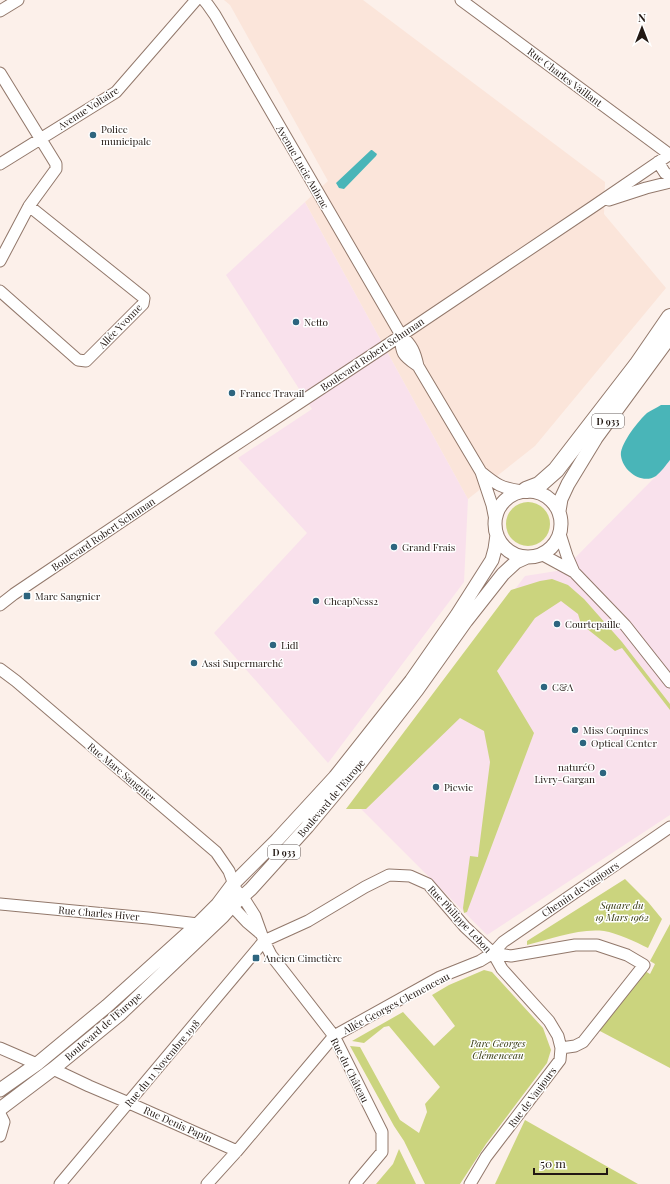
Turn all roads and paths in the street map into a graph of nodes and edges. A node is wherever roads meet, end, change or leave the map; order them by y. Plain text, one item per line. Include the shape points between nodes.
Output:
1 (18, 0) edge
2 (196, 0) edge
3 (204, 0) edge
4 (461, 0) edge
5 (0, 11) edge
6 (0, 73) edge
7 (41, 138) junction
8 (670, 154) edge
9 (658, 162) junction
10 (0, 164) edge
11 (670, 176) edge
12 (670, 182) edge
13 (599, 203) junction
14 (29, 206) junction
15 (0, 261) edge
16 (0, 291) edge
17 (670, 317) edge
18 (401, 335) junction
19 (670, 337) edge
20 (481, 472) junction
21 (524, 490) junction
22 (560, 511) junction
23 (495, 520) junction
24 (560, 534) junction
25 (497, 535) junction
26 (541, 554) junction
27 (527, 557) junction
28 (574, 572) junction
29 (3, 598) edge
30 (0, 669) edge
31 (670, 682) edge
32 (670, 828) edge
33 (235, 891) junction
34 (0, 904) edge
35 (232, 906) junction
36 (198, 924) junction
37 (262, 937) junction
38 (492, 953) junction
39 (334, 1036) junction
40 (0, 1048) edge
41 (561, 1048) junction
42 (37, 1064) junction
43 (53, 1069) junction
44 (0, 1090) edge
45 (129, 1103) junction
46 (0, 1109) edge
47 (0, 1114) edge
48 (0, 1136) edge
49 (236, 1151) junction
50 (60, 1184) edge
51 (207, 1184) edge
52 (355, 1184) edge
53 (470, 1184) edge

1 - 5 street
2 - 7 street, Avenue Voltaire via 116,92
3 - 18 street, Avenue Lucie Aubrac
4 - 8 street, Rue Charles Vaillant
6 - 7 street
7 - 10 street, Avenue Voltaire
7 - 14 street via 56,168
8 - 9 street, Boulevard Robert Schuman
9 - 11 street
9 - 13 street, Boulevard Robert Schuman
12 - 13 street
13 - 18 street, Boulevard Robert Schuman
14 - 15 street
14 - 16 street, Allée Yvonne via 144,298 143,304 86,361 78,360
17 - 21 highway, D 933 via 637,365 556,470 539,485
18 - 20 street, Avenue Lucie Aubrac via 400,348 407,358 418,366
18 - 29 street, Boulevard Robert Schuman
19 - 22 main road, D 933 via 596,438 568,484 561,499
20 - 21 street, Avenue Lucie Aubrac via 507,489
20 - 23 street, Avenue Lucie Aubrac
21 - 22 main road via 546,495
21 - 23 main road via 512,494 504,501
22 - 24 main road
23 - 25 main road
24 - 26 main road via 556,543
24 - 28 street
25 - 27 main road via 509,551
25 - 33 main road, Boulevard de l'Europe / D 933 via 492,560 411,681 335,777
26 - 27 main road
26 - 28 street
27 - 33 main road, Boulevard de l'Europe / D 933 via 516,562 503,574 417,690 307,827
28 - 31 street via 625,625
30 - 33 street, Rue Marc Sangnier via 216,852 229,871
32 - 38 street, Chemin de Vaujours via 503,942
33 - 35 main road, Boulevard de l'Europe / D 933
33 - 36 main road, Boulevard de l'Europe / D 933
33 - 37 street via 255,916
34 - 36 street, Rue Charles Hiver
35 - 37 street
35 - 43 main road, Boulevard de l'Europe / D 933 via 119,1015
36 - 42 main road, Boulevard de l'Europe / D 933 via 108,1006
37 - 38 street, Rue Philippe Lebon via 308,921 365,887 389,876 410,876 428,884 465,927
37 - 39 street, Rue du Château via 271,955
37 - 45 street, Rue du 11 Novembre 1918
38 - 39 street, Allée Georges Clemenceau via 480,961 440,977
38 - 41 street, Rue Philippe Lebon via 502,969 549,1022 558,1036
38 - 41 street via 511,956 575,945 597,945 644,964 583,1042
39 - 49 street, Allée Georges Clemenceau
39 - 52 street, Rue du Château via 382,1132 382,1152
40 - 42 street
41 - 53 street, Rue de Vaujours via 560,1060 486,1156
42 - 44 main road, Boulevard de l'Europe / D 933
43 - 45 street, Rue Denis Papin
43 - 46 main road, Boulevard de l'Europe / D 933
45 - 49 street, Rue Denis Papin
45 - 50 street, Rue du 11 Novembre 1918
47 - 48 street via 4,1122
49 - 51 street, Allée Georges Clemenceau

